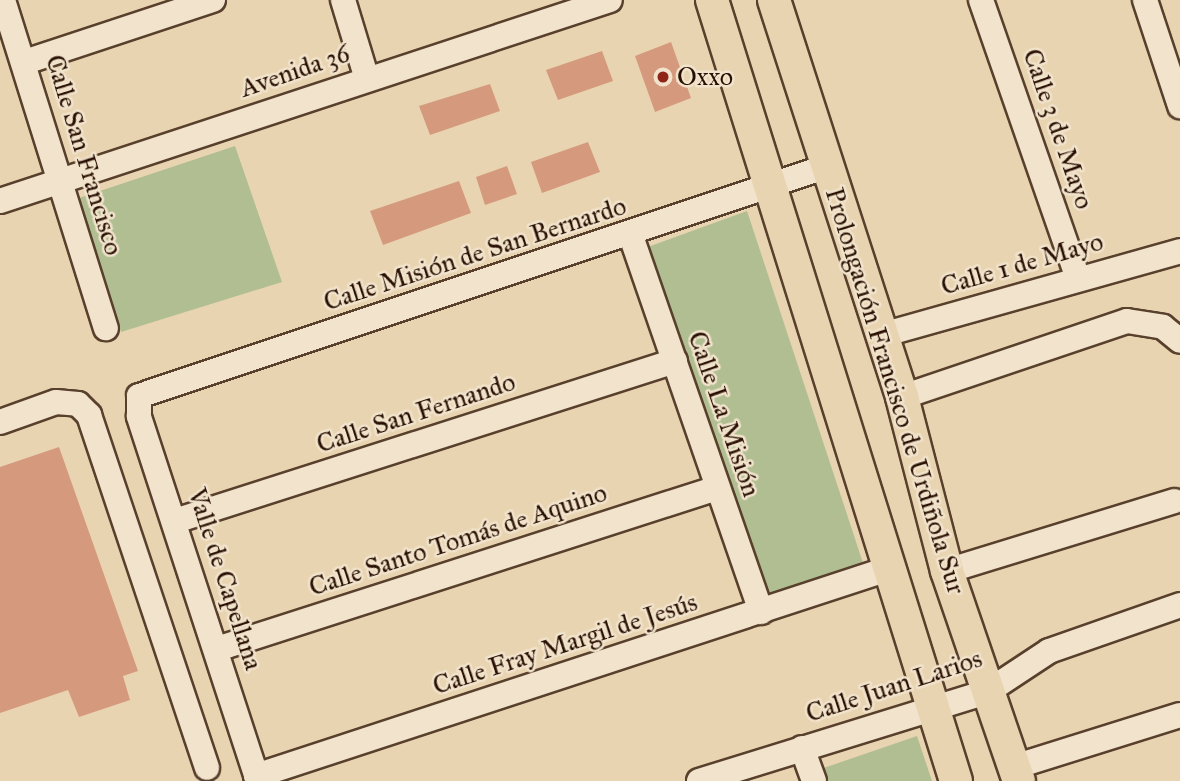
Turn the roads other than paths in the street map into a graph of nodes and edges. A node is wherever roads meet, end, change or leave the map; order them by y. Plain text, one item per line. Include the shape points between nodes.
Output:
1 (3, 0) edge
2 (212, 0) edge
3 (343, 0) edge
4 (610, 0) edge
5 (712, 0) edge
6 (774, 0) edge
7 (981, 0) edge
8 (1145, 0) edge
9 (25, 62) junction
10 (367, 79) junction
11 (1180, 106) edge
12 (828, 166) junction
13 (61, 182) junction
14 (775, 186) junction
15 (0, 201) edge
16 (631, 236) junction
17 (1180, 251) edge
18 (1078, 278) junction
19 (106, 328) dead end
20 (881, 335) junction
21 (1180, 341) edge
22 (675, 361) junction
23 (139, 396) joint
24 (902, 397) junction
25 (0, 422) edge
26 (717, 488) junction
27 (1174, 501) dead end
28 (175, 521) junction
29 (891, 568) junction
30 (947, 571) junction
31 (1180, 605) edge
32 (761, 611) junction
33 (217, 649) junction
34 (987, 692) junction
35 (928, 708) junction
36 (1180, 715) edge
37 (802, 748) junction
38 (207, 768) dead end
39 (1016, 774) edge
40 (257, 778) edge
41 (699, 781) edge
42 (814, 781) edge
43 (956, 781) edge

1 - 9 street, Calle San Francisco
2 - 9 street
3 - 10 street
4 - 10 street, Avenida 36
5 - 14 main road
6 - 12 main road, Prolongación Francisco de Urdiñola Sur
7 - 18 street, Calle 3 de Mayo
8 - 11 street
9 - 13 street, Calle San Francisco
10 - 13 street, Avenida 36
12 - 14 street, Calle Misión de San Bernardo
12 - 20 main road, Prolongación Francisco de Urdiñola Sur
13 - 15 street, Avenida 36
13 - 19 street, Calle San Francisco
14 - 16 street, Calle Misión de San Bernardo
14 - 29 main road
16 - 22 street, Calle La Misión
16 - 23 street, Calle Misión de San Bernardo
17 - 18 street, Calle 1 de Mayo
18 - 20 street, Calle 1 de Mayo
20 - 24 main road, Prolongación Francisco de Urdiñola Sur
21 - 24 street via 1163,327 1128,321
22 - 26 street, Calle La Misión
22 - 28 street, Calle San Fernando
23 - 28 street, Valle de Capellana via 139,416
24 - 30 main road, Prolongación Francisco de Urdiñola Sur
25 - 38 street via 57,402 78,404 89,415
26 - 32 street, Calle La Misión
26 - 33 street, Calle Santo Tomás de Aquino
27 - 30 street
28 - 33 street, Valle de Capellana
29 - 32 street, Calle Fray Margil de Jesús
29 - 35 main road
30 - 34 main road, Prolongación Francisco de Urdiñola Sur
31 - 34 street, Calle Juan Larios via 1059,646
32 - 40 street, Calle Fray Margil de Jesús
33 - 40 street, Valle de Capellana
34 - 35 street, Calle Juan Larios
34 - 39 main road, Prolongación Francisco de Urdiñola Sur
35 - 37 street, Calle Juan Larios
35 - 43 main road
36 - 39 street
37 - 41 street, Calle Juan Larios
37 - 42 street

